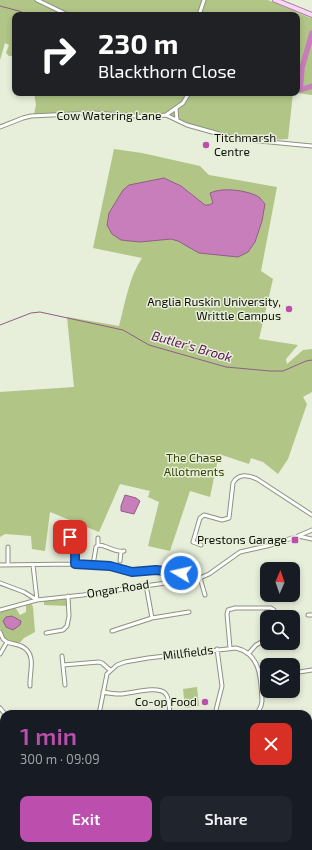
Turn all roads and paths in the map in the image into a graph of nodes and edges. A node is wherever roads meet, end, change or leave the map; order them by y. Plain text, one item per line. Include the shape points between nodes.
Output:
1 (37, 0) edge
2 (204, 0) edge
3 (275, 0) edge
4 (62, 12) edge
5 (200, 12) edge
6 (312, 14) edge
7 (187, 96) edge
8 (176, 109) junction
9 (166, 115) junction
10 (177, 120) junction
11 (0, 127) edge
12 (312, 146) edge
13 (312, 515) edge
14 (312, 530) edge
15 (66, 536) dead end
16 (298, 536) junction
17 (98, 538) dead end
18 (312, 539) edge
19 (98, 545) junction
20 (201, 545) dead end
21 (8, 547) dead end
22 (120, 561) dead end
23 (75, 564) junction
24 (0, 565) edge
25 (8, 565) junction
26 (33, 565) junction
27 (93, 565) junction
28 (199, 578) junction
29 (0, 583) edge
30 (146, 585) junction
31 (205, 595) dead end
32 (68, 596) junction
33 (37, 600) junction
34 (0, 610) edge
35 (274, 610) edge
36 (189, 612) dead end
37 (308, 615) dead end
38 (312, 615) edge
39 (152, 618) junction
40 (112, 631) dead end
41 (0, 632) edge
42 (46, 633) dead end
43 (7, 642) junction
44 (260, 643) edge
45 (230, 648) junction
46 (217, 649) junction
47 (248, 653) junction
48 (0, 654) edge
49 (62, 656) dead end
50 (63, 665) junction
51 (110, 670) junction
52 (259, 670) joint
53 (312, 670) edge
54 (300, 672) edge
55 (65, 685) dead end
56 (30, 686) dead end
57 (103, 692) junction
58 (100, 710) edge
59 (169, 710) edge
60 (216, 710) edge
61 (259, 710) edge

1 - 4 street
2 - 5 street
3 - 6 main road
7 - 8 street
8 - 9 street
8 - 10 street
9 - 10 street, Cow Watering Lane
9 - 11 street, Cow Watering Lane via 31,116
10 - 12 street, Cow Watering Lane via 237,139
13 - 20 street via 257,478 238,477 233,483 229,518 222,520 204,515 200,518 193,542
14 - 16 street, Ongar Road
15 - 23 street via 73,538 76,543
16 - 18 street
16 - 28 street, Ongar Road via 240,552
17 - 19 street
19 - 22 street via 122,551
19 - 27 street
21 - 25 street
23 - 26 street
23 - 27 street
24 - 25 street
25 - 26 street
26 - 33 street
27 - 28 street via 135,572 169,571
28 - 30 street, Ongar Road
28 - 31 street
29 - 33 street
30 - 32 street, Ongar Road
30 - 39 street
32 - 33 street, Ongar Road
32 - 42 street via 67,626 63,630
33 - 34 street, Ongar Road
35 - 45 street via 228,610
36 - 39 street
37 - 38 street
39 - 40 street
41 - 43 street
43 - 48 street
43 - 56 street via 28,652 31,660
44 - 47 street
45 - 46 street, Millfields
45 - 47 street, Millfields
46 - 51 street, Millfields via 125,662
46 - 60 street via 222,686
47 - 52 street
49 - 50 street
50 - 51 street via 99,662
50 - 55 street
51 - 57 street
52 - 61 street via 262,701
53 - 54 street
57 - 58 street
57 - 59 street via 120,694 154,689 162,691 168,699

